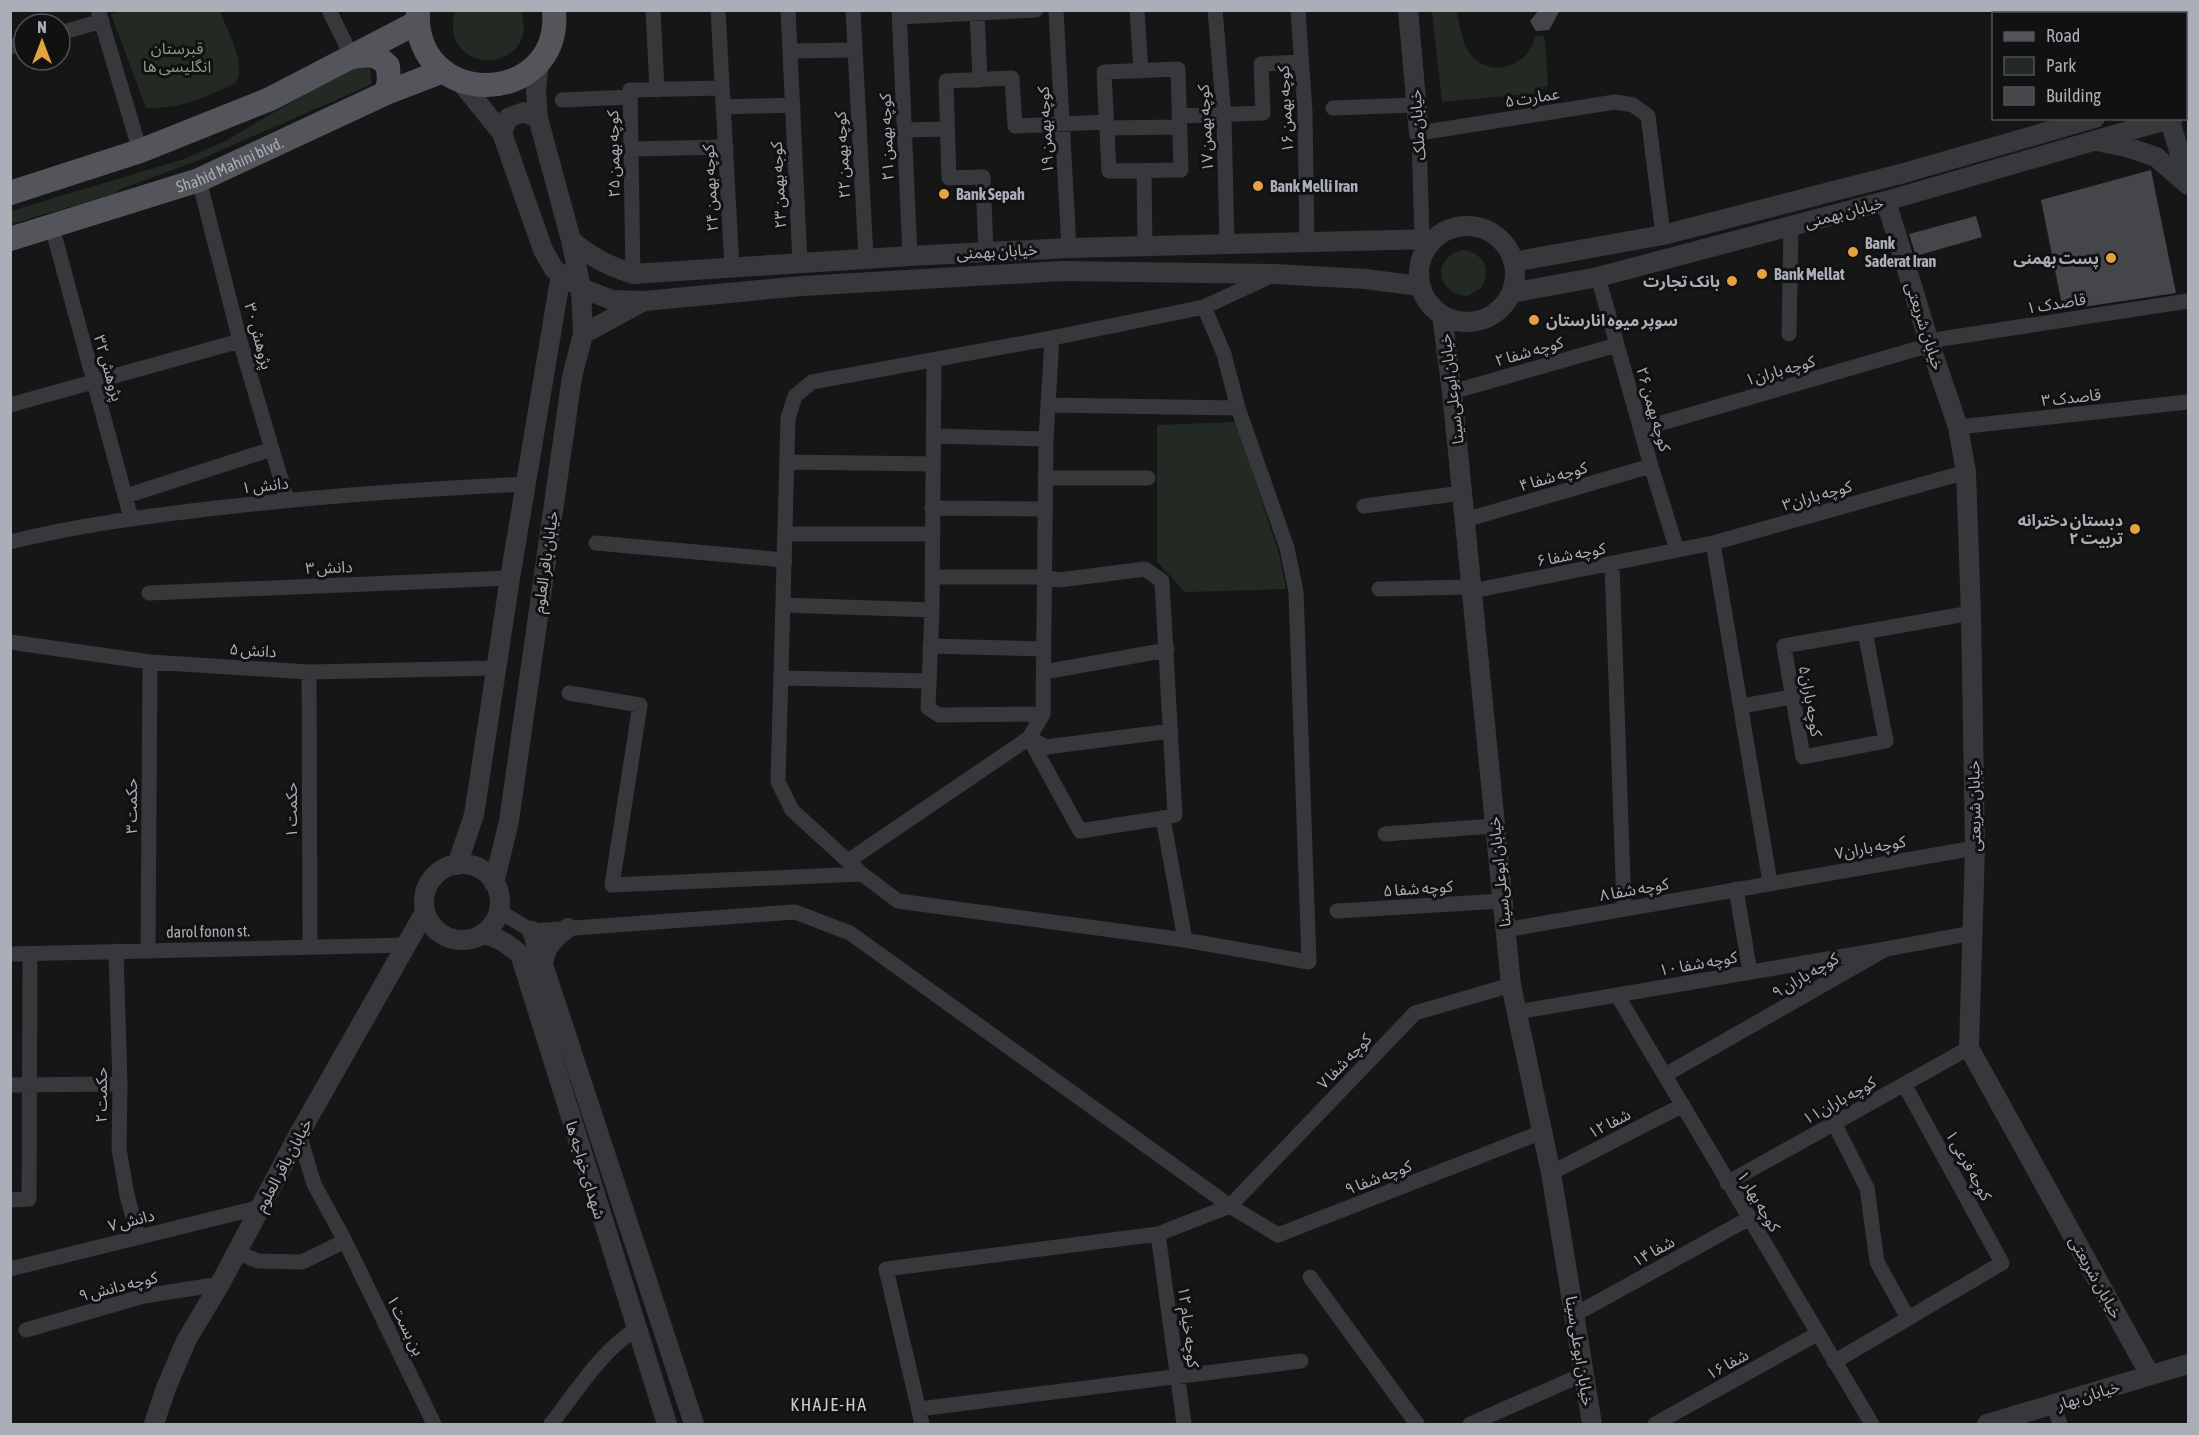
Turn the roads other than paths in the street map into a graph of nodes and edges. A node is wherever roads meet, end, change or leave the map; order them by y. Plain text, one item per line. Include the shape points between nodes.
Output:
1 (329, 10) edge
2 (653, 10) edge
3 (718, 10) edge
4 (788, 10) edge
5 (853, 10) edge
6 (1036, 10) edge
7 (1056, 10) edge
8 (1137, 10) edge
9 (1215, 10) edge
10 (1298, 10) edge
11 (1408, 10) edge
12 (977, 12) edge
13 (899, 14) edge
14 (559, 15) edge
15 (100, 16) edge
16 (418, 16) edge
17 (72, 28) edge
18 (855, 50) junction
19 (790, 51) junction
20 (352, 57) junction
21 (539, 62) junction
22 (1301, 62) junction
23 (1141, 71) junction
24 (451, 76) junction
25 (980, 80) junction
26 (722, 88) junction
27 (657, 90) junction
28 (386, 93) junction
29 (630, 97) junction
30 (562, 100) dead end
31 (793, 105) junction
32 (1416, 105) junction
33 (723, 107) junction
34 (1333, 108) dead end
35 (1224, 116) junction
36 (538, 118) junction
37 (2088, 120) edge
38 (2166, 120) edge
39 (2180, 120) edge
40 (1179, 122) junction
41 (1062, 124) junction
42 (1106, 125) junction
43 (947, 129) junction
44 (904, 130) junction
45 (502, 133) junction
46 (1419, 133) junction
47 (2095, 141) junction
48 (726, 147) junction
49 (631, 149) junction
50 (140, 152) junction
51 (1144, 171) junction
52 (199, 180) junction
53 (2188, 180) edge
54 (2188, 185) edge
55 (10, 193) edge
56 (1886, 201) junction
57 (1791, 226) junction
58 (51, 227) junction
59 (1663, 235) junction
60 (10, 239) edge
61 (571, 240) junction
62 (1428, 240) junction
63 (1307, 242) junction
64 (1227, 245) junction
65 (1145, 246) junction
66 (1069, 248) junction
67 (986, 252) junction
68 (910, 255) junction
69 (866, 258) junction
70 (1513, 262) junction
71 (800, 263) junction
72 (732, 268) junction
73 (561, 274) junction
74 (633, 274) junction
75 (1274, 274) junction
76 (1598, 277) junction
77 (1420, 286) junction
78 (581, 288) junction
79 (1511, 293) junction
80 (644, 301) junction
81 (2188, 301) edge
82 (1204, 307) junction
83 (1442, 315) junction
84 (583, 334) junction
85 (1789, 334) dead end
86 (1052, 338) junction
87 (240, 340) junction
88 (1617, 345) junction
89 (1930, 345) junction
90 (934, 360) junction
91 (94, 381) junction
92 (1452, 392) junction
93 (2188, 402) edge
94 (10, 405) edge
95 (1048, 405) junction
96 (1238, 408) junction
97 (1958, 427) junction
98 (1641, 429) junction
99 (934, 436) junction
100 (1046, 440) junction
101 (272, 449) junction
102 (788, 462) junction
103 (933, 464) junction
104 (1651, 466) junction
105 (1966, 471) junction
106 (1045, 478) junction
107 (1148, 478) dead end
108 (526, 484) junction
109 (1462, 493) junction
110 (126, 496) junction
111 (286, 500) junction
112 (1364, 506) dead end
113 (932, 508) junction
114 (1044, 509) junction
115 (131, 518) junction
116 (1465, 520) junction
117 (785, 534) junction
118 (933, 534) junction
119 (10, 542) edge
120 (596, 543) dead end
121 (1713, 543) junction
122 (1677, 550) junction
123 (785, 560) junction
124 (1612, 564) junction
125 (932, 576) junction
126 (1045, 577) junction
127 (510, 578) junction
128 (1379, 589) dead end
129 (1472, 589) junction
130 (149, 592) dead end
131 (783, 605) junction
132 (932, 610) junction
133 (1971, 613) junction
134 (1865, 632) junction
135 (10, 642) edge
136 (930, 646) junction
137 (1043, 649) junction
138 (1167, 650) junction
139 (150, 662) junction
140 (495, 668) junction
141 (309, 672) junction
142 (1044, 672) junction
143 (781, 678) junction
144 (929, 681) junction
145 (569, 693) dead end
146 (1791, 697) junction
147 (1742, 706) junction
148 (1043, 714) junction
149 (1171, 731) junction
150 (1029, 738) junction
151 (1163, 818) junction
152 (1494, 826) junction
153 (1384, 834) dead end
154 (1975, 848) junction
155 (848, 861) junction
156 (457, 865) junction
157 (861, 874) junction
158 (1770, 882) junction
159 (494, 883) junction
160 (1736, 889) junction
161 (1502, 900) junction
162 (1624, 909) junction
163 (499, 911) junction
164 (1337, 911) dead end
165 (425, 912) junction
166 (568, 928) junction
167 (1505, 930) junction
168 (532, 931) junction
169 (484, 933) junction
170 (1973, 933) junction
171 (1185, 940) junction
172 (407, 945) junction
173 (310, 947) junction
174 (1886, 949) junction
175 (148, 950) junction
176 (116, 951) junction
177 (10, 954) edge
178 (30, 954) junction
179 (543, 965) junction
180 (1750, 972) junction
181 (1511, 985) junction
182 (1617, 995) junction
183 (1517, 1012) junction
184 (1969, 1048) junction
185 (1665, 1075) junction
186 (120, 1084) junction
187 (1904, 1084) junction
188 (10, 1085) edge
189 (31, 1085) junction
190 (1683, 1105) junction
191 (1834, 1124) junction
192 (1542, 1132) junction
193 (299, 1134) junction
194 (1551, 1173) junction
195 (1727, 1183) junction
196 (10, 1200) edge
197 (1230, 1206) junction
198 (261, 1207) junction
199 (1748, 1219) junction
200 (1158, 1234) junction
201 (138, 1236) junction
202 (345, 1241) junction
203 (238, 1253) junction
204 (10, 1269) edge
205 (1310, 1277) dead end
206 (220, 1284) junction
207 (1574, 1315) junction
208 (1908, 1318) junction
209 (636, 1329) junction
210 (26, 1330) dead end
211 (1817, 1334) junction
212 (1301, 1361) dead end
213 (1834, 1362) junction
214 (2188, 1364) edge
215 (1584, 1374) junction
216 (2150, 1376) junction
217 (1177, 1377) junction
218 (919, 1409) junction
219 (2057, 1415) edge
220 (154, 1425) edge
221 (434, 1425) edge
222 (551, 1425) edge
223 (667, 1425) edge
224 (694, 1425) edge
225 (922, 1425) edge
226 (1184, 1425) edge
227 (1417, 1425) edge
228 (1470, 1425) edge
229 (1592, 1425) edge
230 (1654, 1425) edge
231 (1872, 1425) edge
232 (1987, 1425) edge

1 - 20 street
2 - 27 street
3 - 26 street, کوچه بهمن ۲۴
4 - 19 street, کوجه بهمن ۲۳
5 - 18 street, کوچه بهمن ۲۲
6 - 12 street
7 - 41 street, کوچه بهمن ۱۹
8 - 23 street
9 - 35 street, کوچه بهمن ۱۷
10 - 22 street, کوچه بهمن ۱۶
11 - 32 street, خیابان ملک
12 - 13 street
12 - 25 street
13 - 44 street, کوچه بهمن ۲۱
14 - 21 main road via 550,44
15 - 17 street
15 - 50 street
16 - 20 main road
16 - 24 main road via 422,41 430,57
18 - 19 street
18 - 69 street, کوچه بهمن ۲۲
19 - 31 street, کوجه بهمن ۲۳
20 - 28 main road via 379,56 388,66
20 - 50 main road via 270,99
21 - 24 main road via 523,76 502,85 481,86
21 - 36 street, خیابان باقر العلوم
22 - 35 street via 1260,64 1263,113
22 - 63 street, کوچه بهمن ۱۶
23 - 40 street via 1178,69
23 - 42 street via 1104,72
24 - 28 main road, Shahid Mahini blvd.
24 - 45 street, خیابان بهمنی
25 - 41 street via 1012,78 1015,126
25 - 43 street via 946,81
26 - 27 street, کوچه بهمن ۲۵
26 - 33 street, کوچه بهمن ۲۴
27 - 29 street, کوچه بهمن ۲۵ via 630,90
28 - 52 main road, Shahid Mahini blvd.
29 - 30 street
29 - 49 street, کوچه بهمن ۲۵
31 - 33 street
31 - 71 street, کوجه بهمن ۲۳
32 - 34 street
32 - 46 street, خیابان ملک
33 - 48 street, کوچه بهمن ۲۴
35 - 40 street
35 - 64 street, کوچه بهمن ۱۷
36 - 45 street via 524,112 508,118
36 - 61 street, خیابان باقر العلوم
37 - 59 street, خیابان بهمنی via 1904,173
38 - 47 street, خیابان بهمنی
39 - 53 street
40 - 42 street
40 - 51 street via 1181,170
41 - 42 street
41 - 66 street, کوچه بهمن ۱۹
42 - 51 street via 1108,171
43 - 44 street
43 - 67 street via 949,178 983,177
44 - 68 street, کوچه بهمن ۲۱
45 - 73 street, خیابان بهمنی via 543,250
46 - 59 street, عمارت ۵ via 1615,102 1634,105 1648,116
46 - 62 street, خیابان ملک
47 - 54 street via 2156,157
47 - 56 street, خیابان بهمنی
48 - 49 street
48 - 72 street, کوچه بهمن ۲۴
49 - 74 street, کوچه بهمن ۲۵
50 - 55 main road
51 - 65 street
52 - 58 main road, Shahid Mahini blvd.
52 - 87 street, پژوهش ۳۰
56 - 57 street, خیابان بهمنی
56 - 89 street, خیابان شریعتی
57 - 76 street, خیابان بهمنی
57 - 85 street
58 - 60 main road, Shahid Mahini blvd.
58 - 91 street, پژوهش ۳۲
59 - 70 street, خیابان بهمنی
61 - 74 street, خیابان بهمنی via 588,255
61 - 78 street, خیابان باقر العلوم
62 - 63 street, خیابان بهمنی
62 - 70 street via 1459,226 1473,226 1498,238
62 - 77 street via 1419,265
63 - 64 street, خیابان بهمنی
64 - 65 street, خیابان بهمنی
65 - 66 street, خیابان بهمنی
66 - 67 street, خیابان بهمنی
67 - 68 street, خیابان بهمنی
68 - 69 street, خیابان بهمنی
69 - 71 street, خیابان بهمنی
70 - 79 street
71 - 72 street, خیابان بهمنی
72 - 74 street, خیابان بهمنی
73 - 78 street, خیابان بهمنی
73 - 108 street, خیابان باقر العلوم
75 - 77 street, خیابان بهمنی
75 - 80 street, خیابان بهمنی via 1063,271 802,286
75 - 82 street
76 - 79 street, خیابان بهمنی
76 - 88 street, کوچه بهمن ۲۶
77 - 83 street via 1431,306
78 - 80 street, خیابان بهمنی via 612,300
78 - 84 street, خیابان باقر العلوم
79 - 83 street via 1494,314 1482,319 1468,322
80 - 84 street
81 - 89 street, قاصدک ۱ via 1941,339
82 - 86 street
82 - 96 street via 1224,354
83 - 92 street, خیابان ابوعلی‌سینا
84 - 159 street, خیابان باقر العلوم via 572,376 509,821
86 - 90 street
86 - 95 street
87 - 91 street
87 - 101 street, پژوهش ۳۰
88 - 92 street, کوچه شفا ۲
88 - 98 street, کوچه بهمن ۲۶
89 - 97 street, خیابان شریعتی
89 - 98 street, کوچه باران۱
90 - 99 street
90 - 102 street via 812,382 795,396 788,418
91 - 94 street
91 - 110 street, پژوهش ۳۲
92 - 109 street, خیابان ابوعلی‌سینا
93 - 97 street, قاصدک ۳
95 - 96 street
95 - 100 street
96 - 171 street via 1287,548 1296,592 1310,962
97 - 105 street, خیابان شریعتی
98 - 104 street, کوچه بهمن ۲۶
99 - 100 street
99 - 103 street
100 - 106 street
101 - 110 street
101 - 111 street, پژوهش ۳۰
102 - 103 street
102 - 117 street
103 - 113 street
104 - 116 street, کوچه شفا ۴
104 - 122 street, کوچه بهمن ۲۶
105 - 121 street, کوچه باران۳
105 - 133 street, خیابان شریعتی
106 - 107 street
106 - 114 street
108 - 111 street, دانش ۱
108 - 127 street, خیابان باقر العلوم
109 - 112 street
109 - 116 street, خیابان ابوعلی‌سینا
110 - 115 street, پژوهش ۳۲
111 - 115 street, دانش ۱
113 - 114 street
113 - 118 street
114 - 126 street
115 - 119 street, دانش ۱
116 - 129 street, خیابان ابوعلی‌سینا
117 - 118 street
117 - 123 street
118 - 125 street
120 - 123 street
121 - 122 street, کوچه باران۳
121 - 147 street
122 - 124 street, کوچه شفا ۶
123 - 131 street
124 - 129 street, کوچه شفا ۶
124 - 162 street
125 - 126 street
125 - 132 street
126 - 137 street
126 - 138 street via 1059,580 1145,569 1162,581
127 - 130 street, دانش ۳
127 - 140 street, خیابان باقر العلوم
128 - 129 street, کوچه شفا ۶
129 - 152 street, خیابان ابوعلی‌سینا
131 - 132 street
131 - 143 street
132 - 136 street
133 - 134 street, کوچه باران۵
133 - 154 street, خیابان شریعتی
134 - 146 street, کوچه باران۵ via 1784,646
134 - 146 street, کوچه باران۵ via 1886,741 1803,757
135 - 139 street, دانش ۵
136 - 137 street
136 - 144 street
137 - 142 street
138 - 142 street
138 - 149 street
139 - 141 street, دانش ۵
139 - 175 street, حکمت ۳
140 - 141 street, دانش ۵
140 - 156 street, خیابان باقر العلوم via 474,816
141 - 173 street, حکمت ۱
142 - 148 street
143 - 144 street
143 - 155 street via 778,782 792,810
144 - 148 street via 927,708 939,715
145 - 157 street via 640,705 612,885
146 - 147 street
147 - 158 street
148 - 150 street
149 - 150 street via 1046,747
149 - 151 street via 1175,815
150 - 151 street via 1080,831
150 - 155 street
151 - 171 street
152 - 153 street
152 - 161 street, خیابان ابوعلی‌سینا
154 - 158 street, کوچه باران۷
154 - 170 street, خیابان شریعتی
155 - 157 street
156 - 159 street via 482,870
156 - 165 street via 434,876 426,893
157 - 171 street via 898,901
158 - 160 street, کوچه شفا ۸
159 - 163 street
160 - 162 street, کوچه شفا ۸
160 - 180 street
161 - 164 street, کوچه شفا ۵
161 - 167 street, خیابان ابوعلی‌سینا
162 - 167 street, کوچه شفا ۸
163 - 168 street
163 - 169 street
165 - 169 street via 430,923 449,938 461,940
165 - 172 street, خیابان باقر العلوم
166 - 168 street
166 - 179 street via 550,943
166 - 197 street via 795,912 850,933
167 - 181 street, خیابان ابوعلی‌سینا
168 - 179 street, شهدای خواجه ها
169 - 209 street, شهدای خواجه ها via 520,954
170 - 174 street, کوچه باران ۹
170 - 184 street, خیابان شریعتی
172 - 173 street, darol fonon st.
172 - 193 street, خیابان باقر العلوم
173 - 175 street, darol fonon st.
174 - 180 street, کوچه شفا ۱۰
174 - 185 street, کوچه باران ۹
175 - 176 street, darol fonon st.
176 - 178 street, darol fonon st.
176 - 186 street, حکمت ۲
177 - 178 street, darol fonon st.
178 - 189 street
179 - 224 street, شهدای خواجه ها
180 - 182 street, کوچه شفا ۱۰
181 - 183 street, خیابان ابوعلی‌سینا
181 - 197 street, کوچه شفا ۷ via 1415,1013
182 - 183 street, کوچه شفا ۱۰
182 - 185 street, کوچه بهار ۱
183 - 192 street, خیابان ابوعلی‌سینا
184 - 187 street, کوچه باران۱۱
184 - 216 street, خیابان شریعتی
185 - 190 street, کوچه بهار ۱
186 - 189 street
186 - 201 street, حکمت ۲ via 119,1149
187 - 191 street, کوچه باران۱۱
187 - 208 street, کوچه فرعی ۱ via 2002,1263
188 - 189 street
189 - 196 street via 29,1199
190 - 194 street, شفا ۱۲
190 - 195 street, کوچه بهار ۱
191 - 195 street, کوچه باران۱۱
191 - 208 street via 1867,1188 1877,1262
192 - 194 street, خیابان ابوعلی‌سینا
192 - 197 street, کوچه شفا ۹ via 1278,1235
193 - 198 street, خیابان باقر العلوم
193 - 202 street, بن بست ۱ via 314,1184
194 - 207 street, خیابان ابوعلی‌سینا
195 - 199 street, کوچه بهار ۱
197 - 200 street
198 - 201 street, دانش ۷
198 - 203 street, خیابان باقر العلوم
199 - 207 street, شفا ۱۴
199 - 211 street, کوچه بهار ۱
200 - 217 street, کوچه خیام ۱۲
200 - 218 street via 886,1269
201 - 204 street, دانش ۷
202 - 203 street via 302,1262 258,1261
202 - 221 street, بن بست ۱
203 - 206 street, خیابان باقر العلوم
205 - 227 street
206 - 210 street, کوچه دانش ۹ via 144,1296
206 - 220 street, خیابان باقر العلوم via 186,1341
207 - 215 street, خیابان ابوعلی‌سینا
208 - 213 street
209 - 222 street via 620,1339 600,1361
209 - 223 street, شهدای خواجه ها
211 - 213 street, کوچه بهار ۱
211 - 230 street, شفا ۱۶
212 - 217 street
213 - 231 street, کوچه بهار ۱
214 - 216 street, خیابان بهار
215 - 228 street
215 - 229 street, خیابان ابوعلی‌سینا
216 - 219 street, خیابان بهار
217 - 218 street
217 - 226 street, کوچه خیام ۱۲
218 - 225 street
219 - 232 street, خیابان بهار

